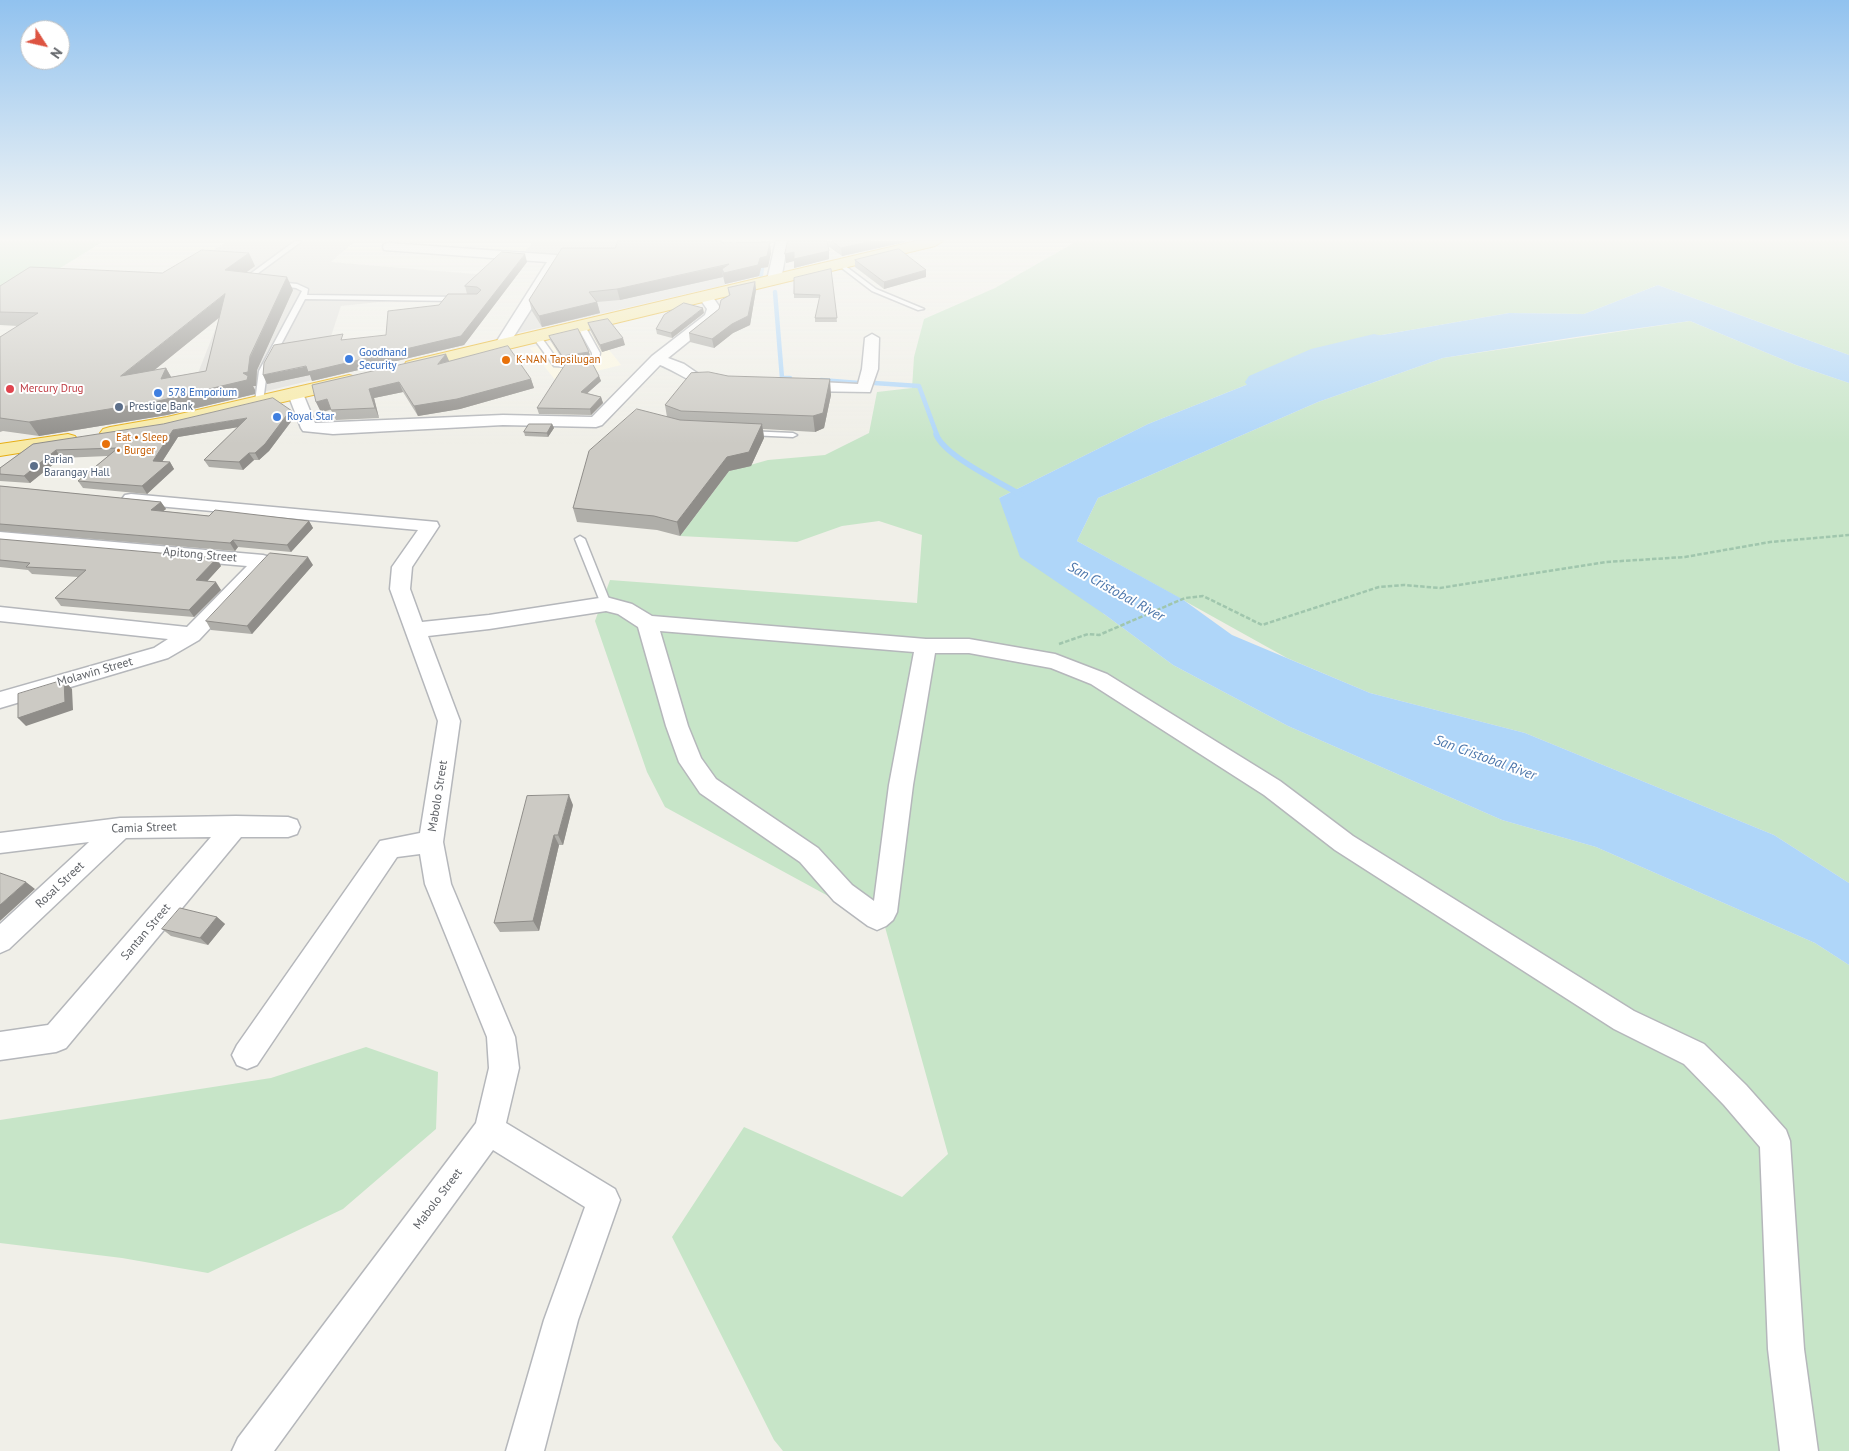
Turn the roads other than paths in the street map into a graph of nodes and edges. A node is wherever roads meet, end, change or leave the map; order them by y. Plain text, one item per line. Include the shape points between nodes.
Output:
1 (297, 309) edge
2 (524, 309) edge
3 (652, 309) edge
4 (714, 309) edge
5 (581, 326) junction
6 (536, 336) junction
7 (872, 338) dead end
8 (502, 344) junction
9 (657, 359) junction
10 (393, 370) edge
11 (368, 376) edge
12 (730, 384) edge
13 (787, 386) edge
14 (296, 394) junction
15 (259, 402) junction
16 (738, 433) edge
17 (794, 435) edge
18 (0, 450) edge
19 (117, 498) edge
20 (0, 538) edge
21 (580, 540) dead end
22 (606, 604) junction
23 (0, 614) edge
24 (647, 623) junction
25 (414, 630) junction
26 (192, 635) junction
27 (926, 646) junction
28 (161, 653) joint
29 (0, 700) edge
30 (236, 826) junction
31 (288, 827) dead end
32 (120, 828) junction
33 (0, 842) edge
34 (430, 842) junction
35 (0, 941) edge
36 (0, 1046) edge
37 (247, 1055) dead end
38 (489, 1130) junction
39 (251, 1451) edge
40 (525, 1451) edge
41 (1799, 1451) edge

1 - 15 lane via 263,371
2 - 8 street
3 - 5 highway
4 - 9 street via 712,317
5 - 6 highway
5 - 6 lane via 596,353 595,358 578,364 557,364
6 - 8 highway
7 - 13 street via 870,369 864,389
8 - 10 highway
9 - 12 street via 679,367 693,383
9 - 14 street via 626,387 596,422 503,420 333,430 309,428
11 - 14 highway
14 - 15 highway
15 - 18 highway via 167,423
16 - 17 lane
19 - 25 street, Mabolo Street via 430,526 402,567 400,589
20 - 26 street, Apitong Street via 262,561
21 - 22 lane
22 - 24 street via 625,609
22 - 25 street
23 - 26 street
24 - 27 street
24 - 27 street via 680,735 691,762 708,786 809,855 843,893 877,918 884,912 887,899 901,785
25 - 34 street, Mabolo Street via 449,721
26 - 28 street, Apitong Street
27 - 41 street via 969,646 1055,661 1099,679 1272,788 1344,843 1624,1020 1694,1054 1736,1095 1775,1141 1786,1349
28 - 29 street, Molawin Street
30 - 31 street, Camia Street
30 - 32 street, Camia Street
30 - 36 street, Santan Street via 56,1038
32 - 33 street, Camia Street
32 - 35 street, Rosal Street
34 - 37 street via 389,848
34 - 38 street, Mabolo Street via 438,884 500,1037 504,1068
38 - 39 street, Mabolo Street
38 - 40 street via 604,1200 561,1320

